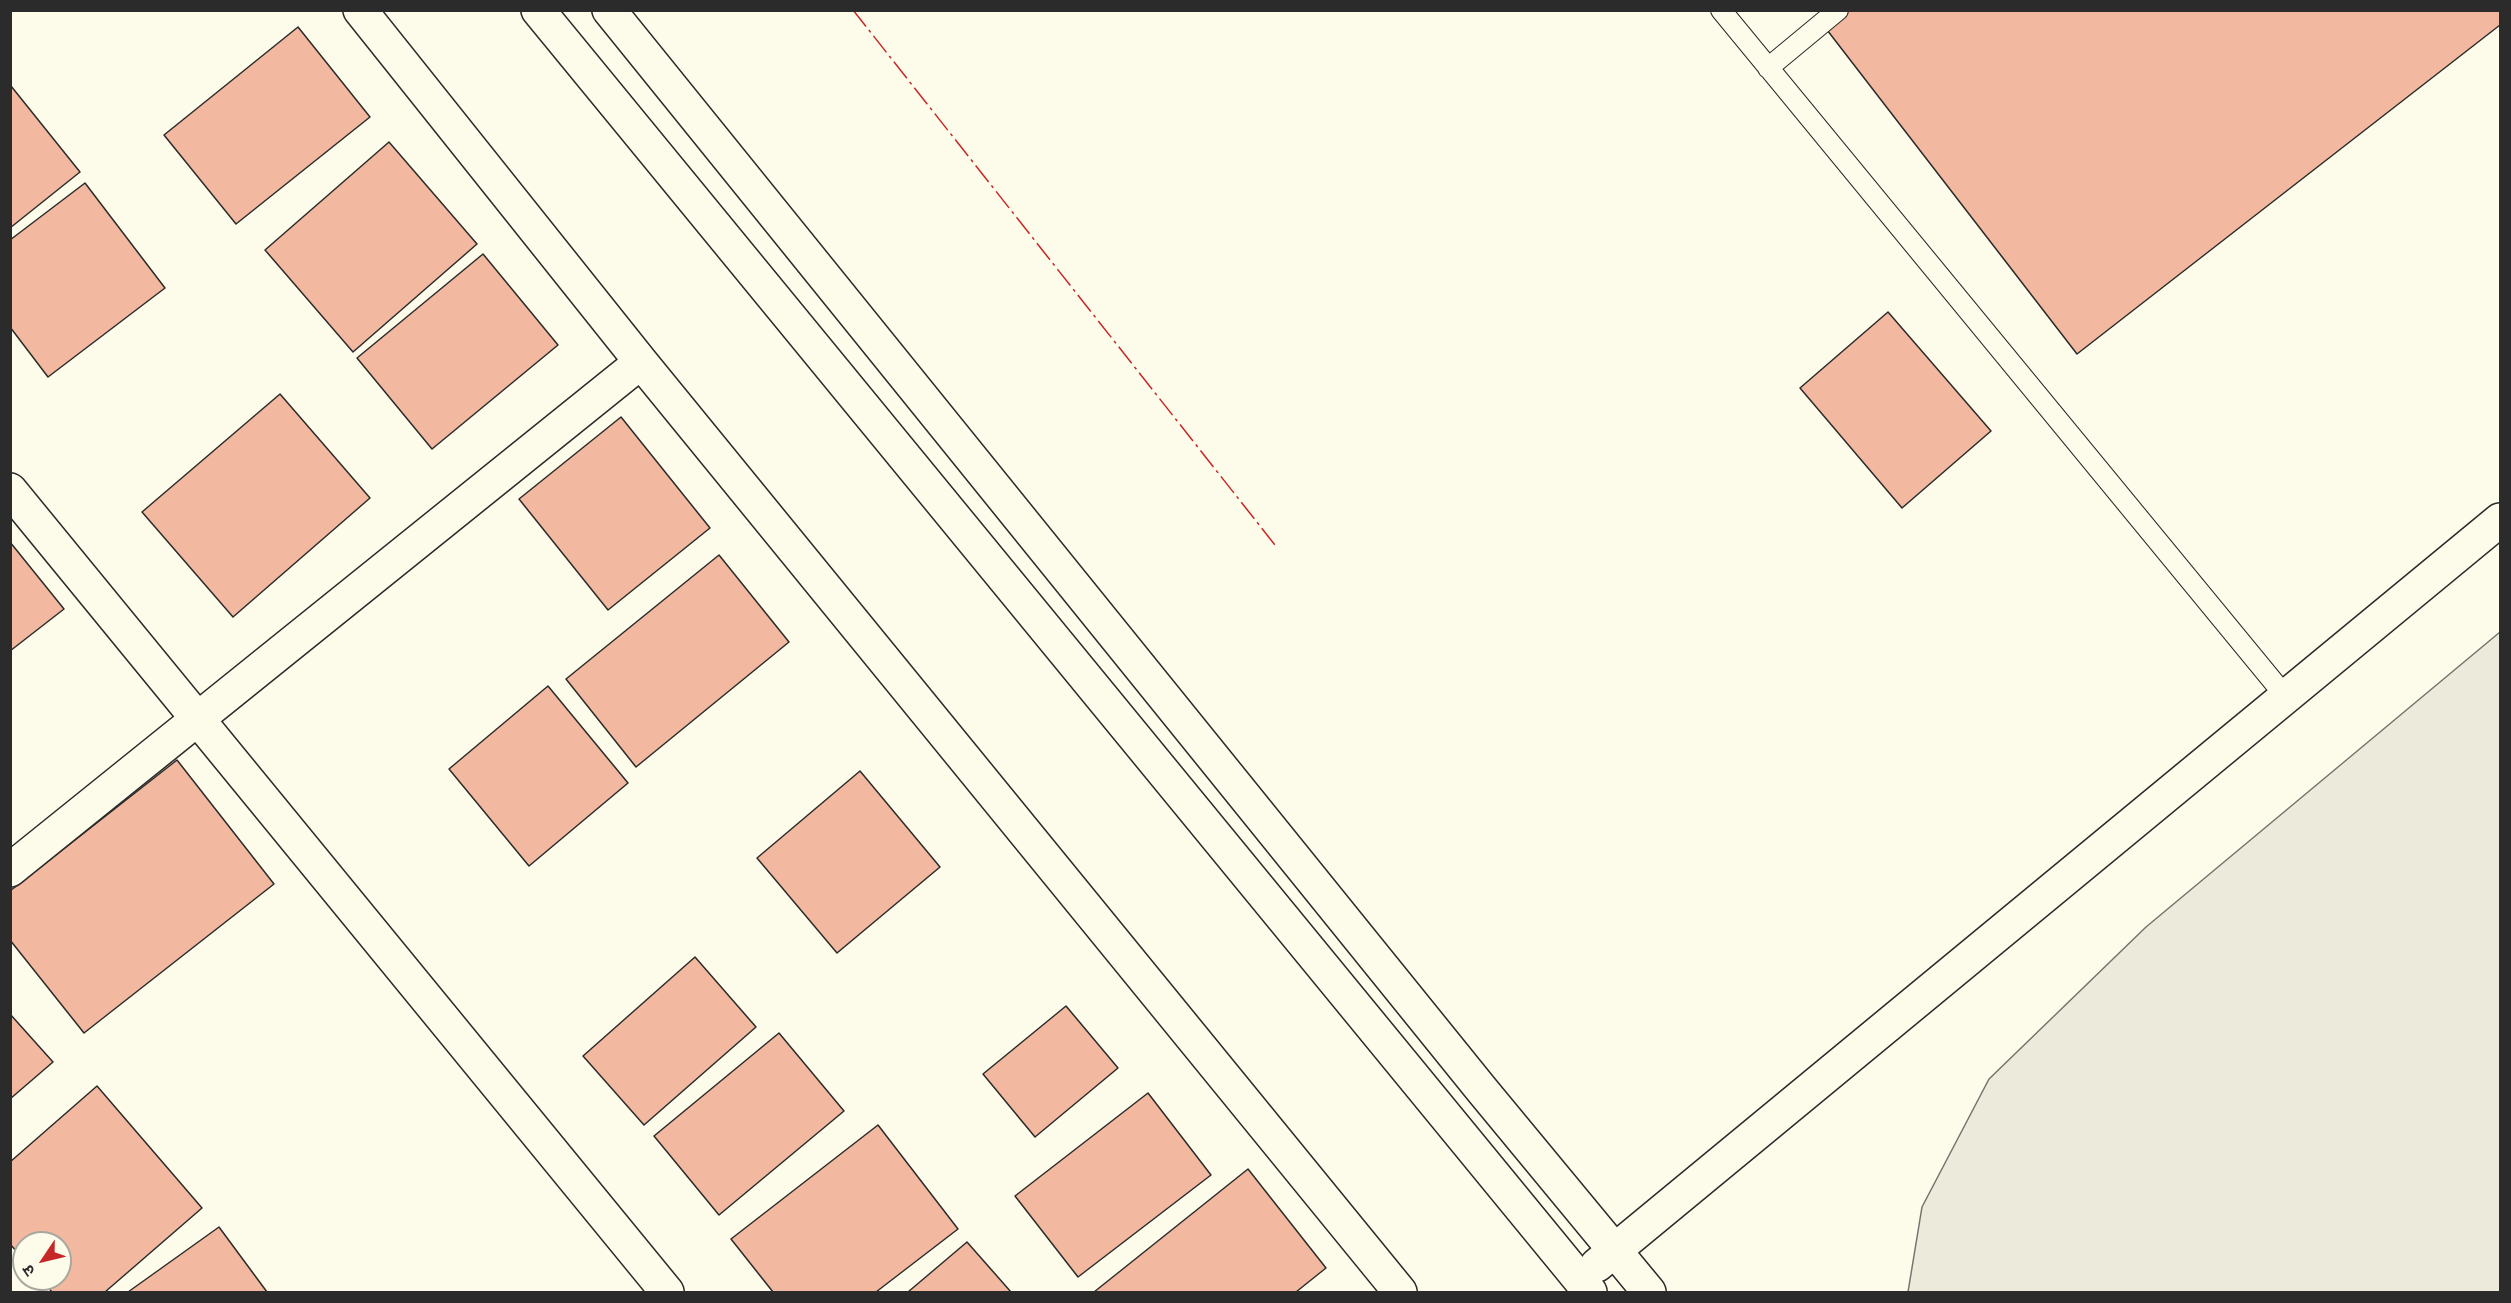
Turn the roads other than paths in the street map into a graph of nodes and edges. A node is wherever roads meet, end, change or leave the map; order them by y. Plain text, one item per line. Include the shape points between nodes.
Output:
1 (360, 10) edge
2 (538, 10) edge
3 (609, 10) edge
4 (1721, 10) edge
5 (1838, 10) edge
6 (1768, 68) junction
7 (641, 362) junction
8 (10, 490) edge
9 (2500, 520) edge
10 (2286, 697) junction
11 (196, 720) junction
12 (10, 870) edge
13 (1615, 1251) junction
14 (1585, 1286) edge
15 (667, 1293) edge
16 (1400, 1293) edge
17 (1649, 1293) edge

1 - 7 street
2 - 14 street
3 - 13 street
4 - 6 lane
5 - 6 lane
6 - 10 lane
7 - 11 street
7 - 16 street
8 - 11 street
9 - 10 street
10 - 13 street
11 - 12 street
11 - 15 street
13 - 14 street
13 - 17 street

